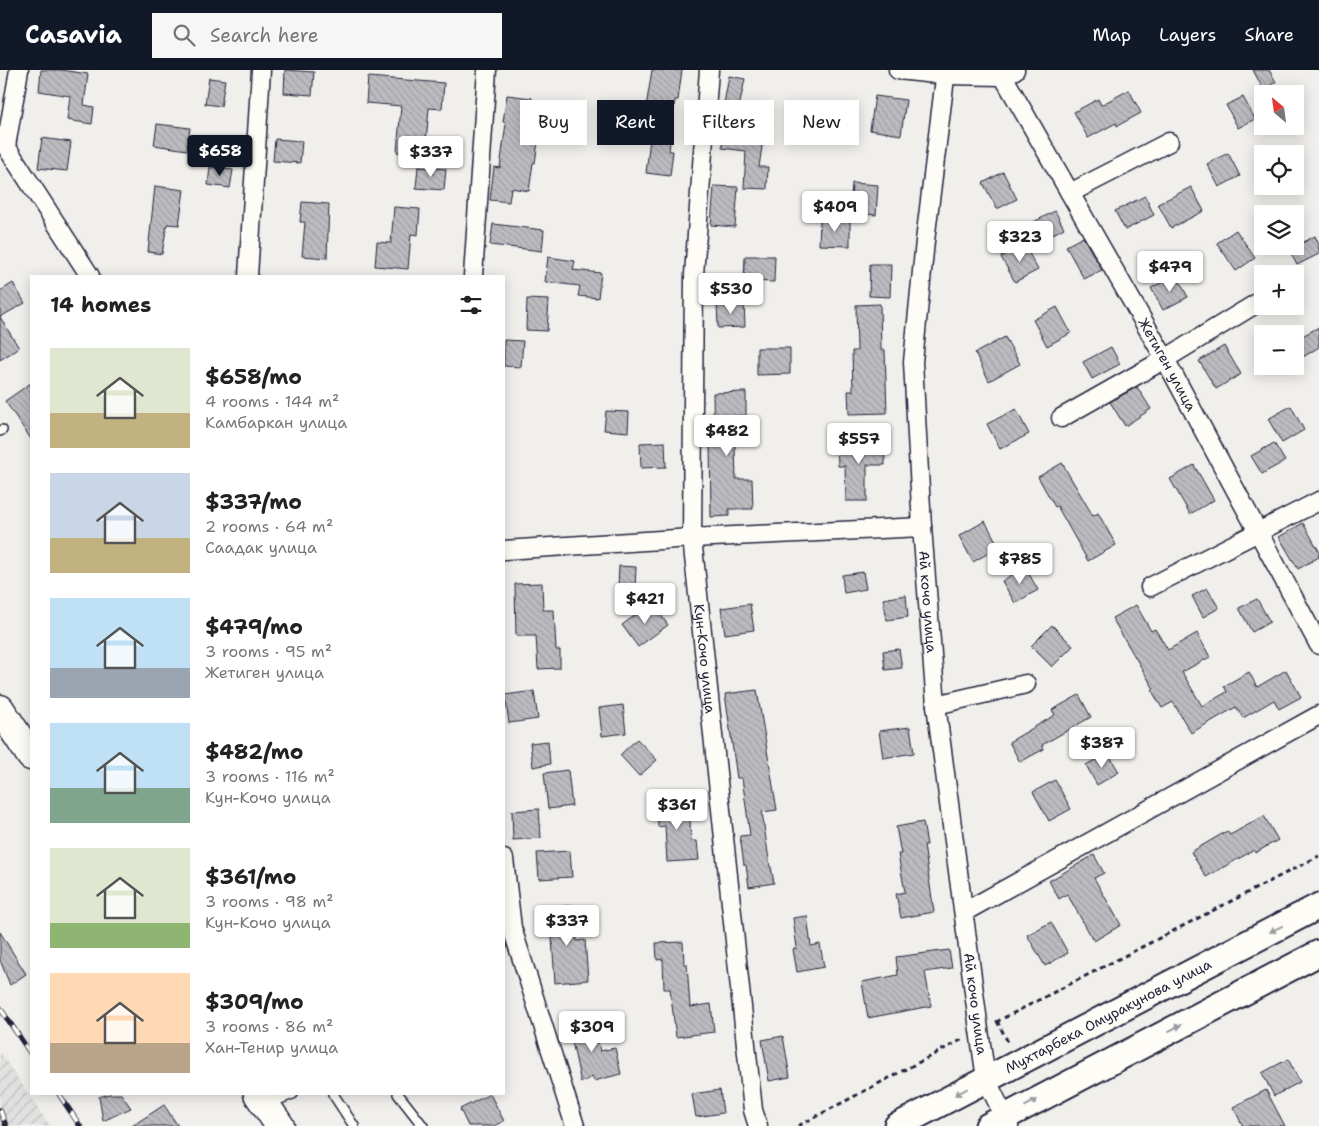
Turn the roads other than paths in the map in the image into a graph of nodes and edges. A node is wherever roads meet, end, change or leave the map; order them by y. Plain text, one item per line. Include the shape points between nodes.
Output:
1 (19, 70) edge
2 (262, 70) edge
3 (487, 70) edge
4 (709, 70) edge
5 (898, 70) edge
6 (946, 73) edge
7 (1009, 73) edge
8 (3, 142) edge
9 (1169, 142) dead end
10 (1070, 193) junction
11 (89, 275) edge
12 (248, 275) edge
13 (473, 275) edge
14 (1254, 305) edge
15 (1165, 359) junction
16 (1061, 418) dead end
17 (1319, 501) edge
18 (922, 527) junction
19 (1258, 532) junction
20 (692, 538) junction
21 (505, 550) edge
22 (1150, 586) dead end
23 (1319, 645) edge
24 (1026, 684) dead end
25 (936, 705) junction
26 (0, 709) edge
27 (1319, 715) edge
28 (30, 754) edge
29 (505, 875) edge
30 (1319, 906) edge
31 (964, 912) junction
32 (508, 922) edge
33 (1319, 953) edge
34 (986, 1079) junction
35 (290, 1095) edge
36 (334, 1095) edge
37 (399, 1095) edge
38 (268, 1108) edge
39 (1000, 1123) edge
40 (354, 1126) edge
41 (423, 1126) edge
42 (575, 1126) edge
43 (758, 1126) edge
44 (897, 1126) edge

1 - 8 street
2 - 12 street
3 - 13 street
4 - 20 street, Кун-Кочо улица via 694,274
5 - 6 street, Жетиген улица
6 - 7 street, Жетиген улица
6 - 18 street, Ай кочо улица via 913,362
7 - 10 street, Жетиген улица
8 - 11 street
9 - 10 street
10 - 15 street, Жетиген улица
14 - 15 street
15 - 16 street
15 - 19 street, Жетиген улица
17 - 19 street
18 - 20 street
18 - 25 street, Ай кочо улица
19 - 22 street
19 - 23 street, Жетиген улица
20 - 21 street
20 - 43 street, Кун-Кочо улица via 753,1110
24 - 25 street
25 - 31 street, Ай кочо улица
26 - 28 main road
27 - 31 street
29 - 32 street
30 -> 34 main road, Мухтарбека Омуракунова улица
31 - 34 street, Ай кочо улица
32 - 42 street
39 -> 33 main road
34 - 39 street, Ай кочо улица
34 -> 44 main road, Мухтарбека Омуракунова улица
35 - 38 lane
36 - 40 lane
37 - 41 lane

